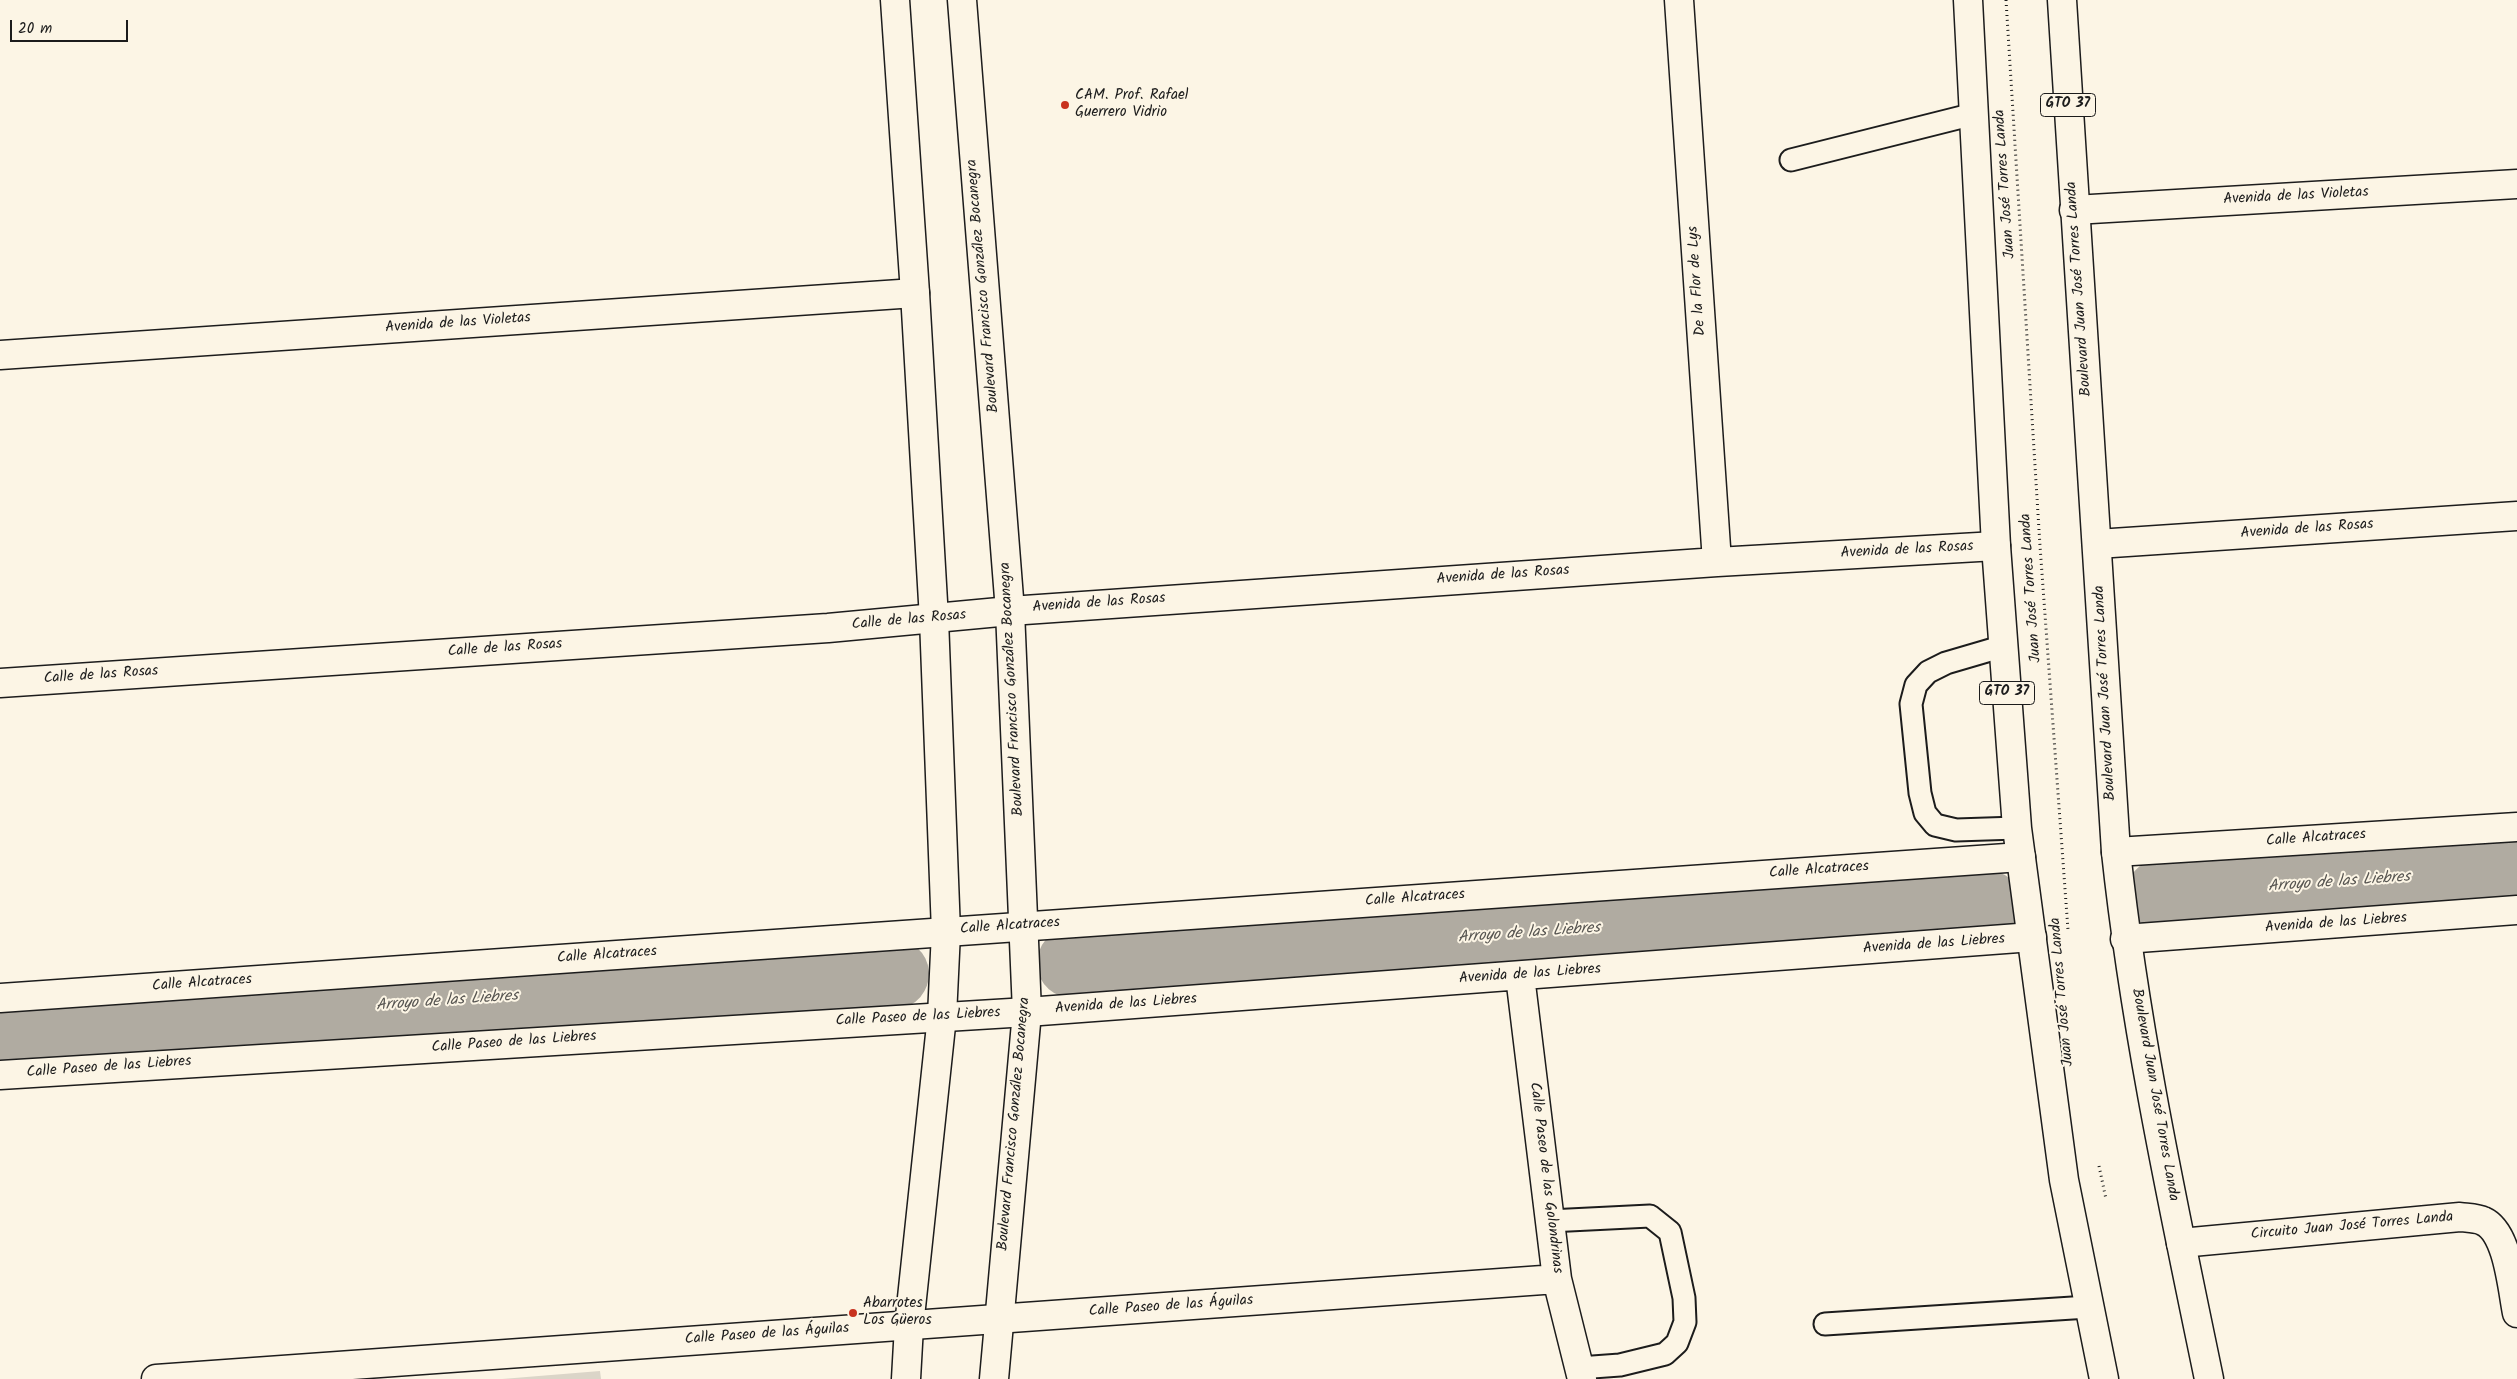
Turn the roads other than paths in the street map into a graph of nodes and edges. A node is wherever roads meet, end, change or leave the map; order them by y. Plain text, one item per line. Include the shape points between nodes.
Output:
1 (895, 0) edge
2 (962, 0) edge
3 (1679, 0) edge
4 (1968, 0) edge
5 (2062, 0) edge
6 (1974, 114) junction
7 (1791, 160) dead end
8 (2517, 184) edge
9 (2074, 210) junction
10 (915, 293) junction
11 (0, 355) edge
12 (2517, 516) edge
13 (2097, 544) junction
14 (1996, 546) junction
15 (1717, 562) junction
16 (1010, 610) junction
17 (934, 619) junction
18 (2004, 646) junction
19 (0, 683) edge
20 (2517, 827) edge
21 (2017, 828) junction
22 (2116, 852) junction
23 (2021, 857) junction
24 (2517, 910) edge
25 (1025, 926) junction
26 (946, 932) junction
27 (2032, 937) junction
28 (2125, 940) junction
29 (1520, 976) junction
30 (0, 998) edge
31 (1027, 1012) junction
32 (942, 1016) junction
33 (0, 1075) edge
34 (1549, 1221) junction
35 (2181, 1243) junction
36 (1557, 1279) junction
37 (2088, 1307) junction
38 (2517, 1313) edge
39 (998, 1320) junction
40 (1826, 1324) dead end
41 (909, 1326) junction
42 (1581, 1374) edge
43 (156, 1379) edge
44 (906, 1379) edge
45 (994, 1379) edge
46 (2104, 1379) edge
47 (2210, 1379) edge

1 - 10 street
2 - 16 street, Boulevard Francisco González Bocanegra
3 - 15 street, De la Flor de Lys
4 - 6 street, GTO 37
5 - 9 street, Boulevard Juan José Torres Landa / GTO 37
6 - 7 lane
6 - 14 street, GTO 37
8 - 9 street, Avenida de las Violetas
9 - 13 street, Boulevard Juan José Torres Landa / GTO 37
10 - 11 street, Avenida de las Violetas
10 - 17 street
12 - 13 street, Avenida de las Rosas
13 - 22 street, Boulevard Juan José Torres Landa / GTO 37
14 - 15 street, Avenida de las Rosas
14 - 18 street, GTO 37
15 - 16 street, Avenida de las Rosas
16 - 17 street, Calle de las Rosas
16 - 25 street, Boulevard Francisco González Bocanegra
17 - 19 street, Calle de las Rosas
17 - 26 street
18 - 21 street, GTO 37
18 - 21 lane via 1946,663 1928,672 1916,685 1911,704 1920,793 1925,813 1935,825 1956,830
20 - 22 street, Calle Alcatraces
21 - 23 street, GTO 37
22 - 28 street, Boulevard Juan José Torres Landa / GTO 37
23 - 25 street, Calle Alcatraces
23 - 27 street, GTO 37
24 - 28 street, Avenida de las Liebres
25 - 26 street, Calle Alcatraces
25 - 31 street, Boulevard Francisco González Bocanegra
26 - 30 street, Calle Alcatraces
26 - 32 street
27 - 29 street, Avenida de las Liebres
27 - 37 street, GTO 37 via 2064,1180
28 - 35 street, Boulevard Juan José Torres Landa / GTO 37
29 - 31 street, Avenida de las Liebres
29 - 34 street, Calle Paseo de las Golondrinas
31 - 32 street, Calle Paseo de las Liebres
31 - 39 street, Boulevard Francisco González Bocanegra
32 - 33 street, Calle Paseo de las Liebres
32 - 41 street
34 - 36 street, Calle Paseo de las Golondrinas
34 - 42 lane via 1650,1216 1670,1232 1682,1289 1685,1322 1677,1343 1665,1354
35 - 38 street, Circuito Juan José Torres Landa via 2460,1217 2483,1221 2496,1232 2506,1258
35 - 47 street, Boulevard Juan José Torres Landa / GTO 37
36 - 39 street, Calle Paseo de las Águilas
36 - 42 street, Calle Paseo de las Golondrinas
37 - 40 lane
37 - 46 street, GTO 37
39 - 41 street, Calle Paseo de las Águilas
39 - 45 street, Boulevard Francisco González Bocanegra
41 - 43 street, Calle Paseo de las Águilas
41 - 44 street

